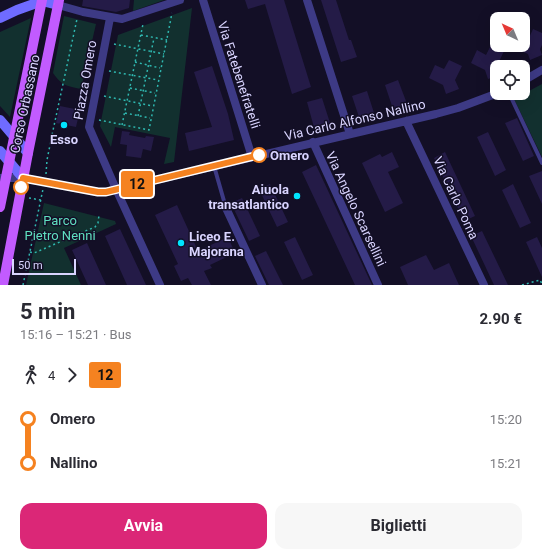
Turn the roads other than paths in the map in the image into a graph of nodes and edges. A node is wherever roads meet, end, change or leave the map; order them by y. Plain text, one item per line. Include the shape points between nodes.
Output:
1 (42, 0) edge
2 (180, 0) edge
3 (203, 0) edge
4 (306, 0) edge
5 (59, 3) edge
6 (0, 18) edge
7 (110, 18) junction
8 (542, 70) edge
9 (530, 77) edge
10 (490, 96) edge
11 (512, 100) edge
12 (0, 120) edge
13 (406, 121) junction
14 (350, 134) junction
15 (14, 137) junction
16 (313, 142) junction
17 (0, 151) edge
18 (28, 153) junction
19 (252, 157) junction
20 (9, 162) junction
21 (542, 163) edge
22 (214, 166) junction
23 (23, 178) junction
24 (3, 179) edge
25 (116, 189) junction
26 (0, 208) edge
27 (226, 208) joint
28 (3, 285) edge
29 (160, 285) edge
30 (262, 285) edge
31 (378, 285) edge
32 (484, 285) edge

1 - 5 main road
1 - 6 main road
1 - 15 main road, Corso Orbassano
2 - 7 street via 128,18
3 - 19 street, Via Fatebenefratelli
4 - 14 street
5 - 7 street via 79,11
5 - 18 main road, Corso Orbassano
7 - 25 street, Piazza Omero via 89,123
8 - 9 street
10 - 13 street, Via Carlo Alfonso Nallino via 458,108
11 - 21 lane
12 - 15 main road
13 - 14 street, Via Carlo Alfonso Nallino
13 - 32 street, Via Carlo Poma
14 - 16 street, Via Carlo Alfonso Nallino
15 - 18 main road
15 - 20 main road, Corso Orbassano
16 - 19 street, Via Carlo Alfonso Nallino
16 - 31 street, Via Angelo Scarsellini
17 - 20 main road
18 - 23 main road, Corso Orbassano
19 - 22 street, Via Carlo Alfonso Nallino
20 - 23 main road
20 - 24 main road, Corso Orbassano
22 - 25 street, Via Carlo Alfonso Nallino
22 - 27 lane
23 - 24 street, Via Carlo Alfonso Nallino
23 - 25 street, Via Carlo Alfonso Nallino via 98,192
23 - 28 main road, Corso Orbassano
24 - 26 main road, Corso Orbassano
25 - 29 street, Piazza Omero
27 - 30 street

